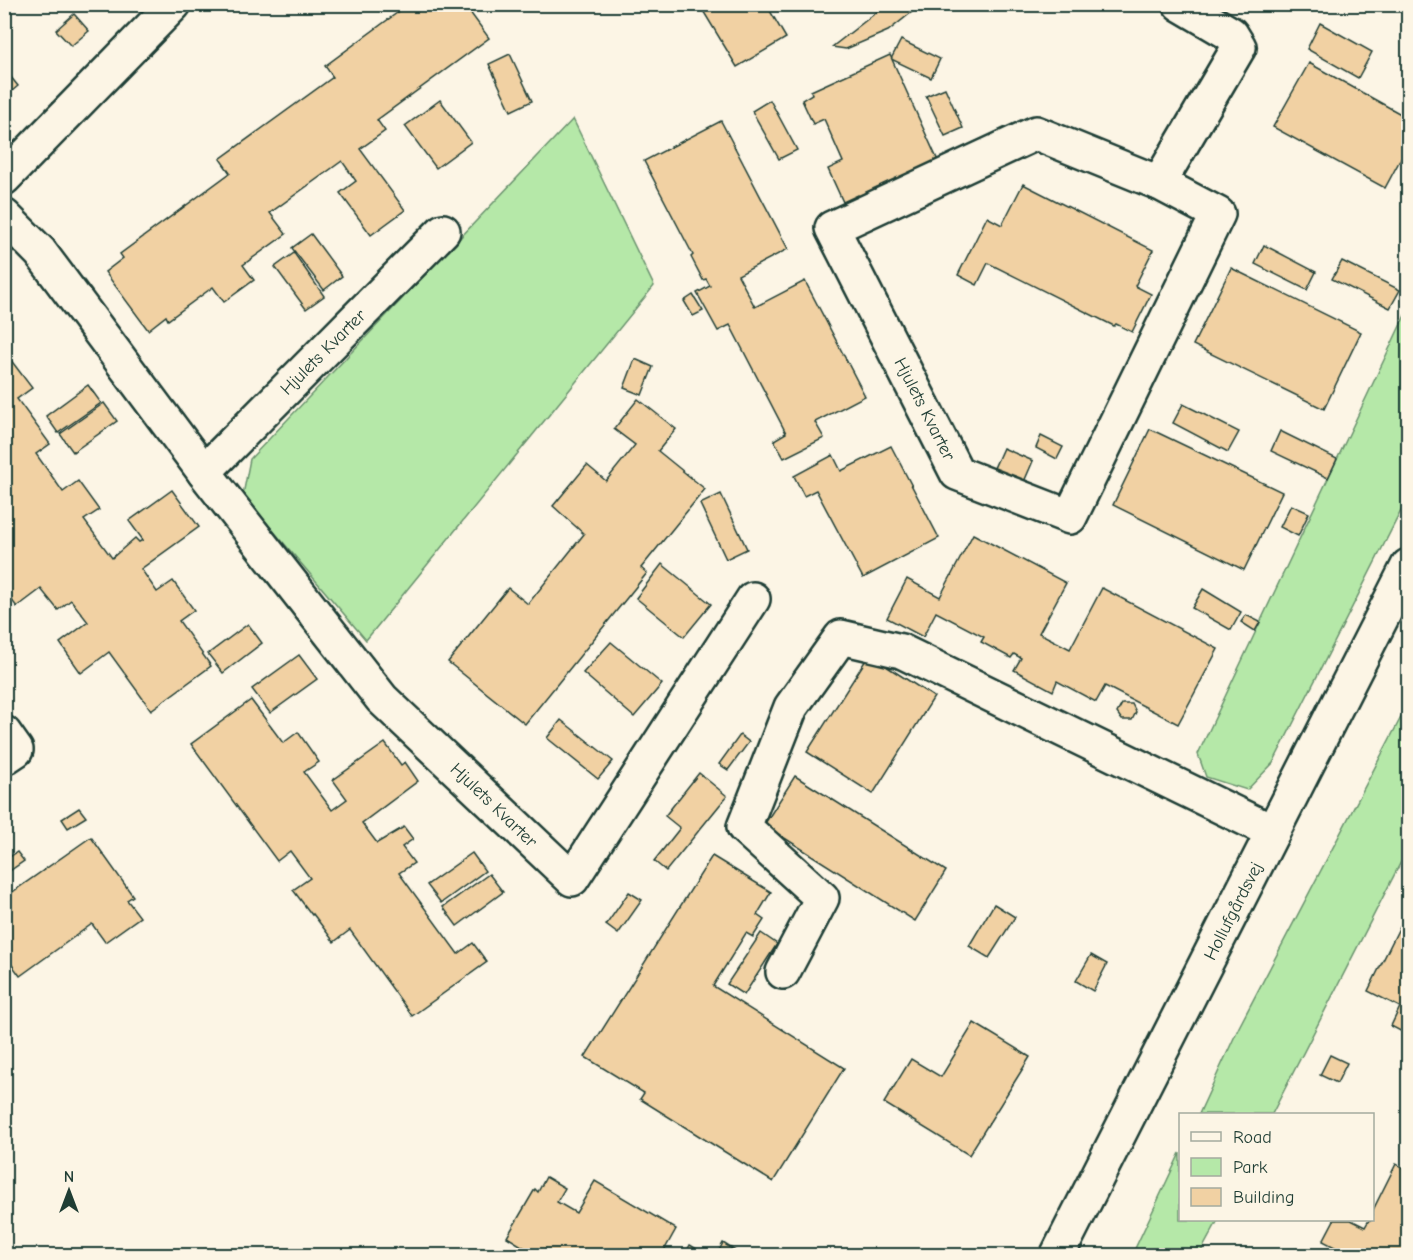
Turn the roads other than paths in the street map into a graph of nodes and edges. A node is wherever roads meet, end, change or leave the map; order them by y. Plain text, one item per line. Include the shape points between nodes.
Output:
1 (174, 4) edge
2 (1180, 4) edge
3 (4, 178) edge
4 (1159, 183) junction
5 (4, 216) edge
6 (443, 231) dead end
7 (204, 472) junction
8 (1408, 566) edge
9 (753, 599) dead end
10 (4, 733) edge
11 (4, 758) edge
12 (1273, 832) junction
13 (783, 972) dead end
14 (1057, 1256) edge

1 - 3 street
2 - 4 street via 1230,34 1239,47
4 - 4 street, Hjulets Kvarter via 1218,214 1070,517 957,473 832,228 1036,133
5 - 7 street, Hjulets Kvarter via 40,252
6 - 7 street, Hjulets Kvarter
7 - 9 street, Hjulets Kvarter via 382,699 572,879
8 - 12 street, Hollufgårdsvej
10 - 11 street via 16,750
12 - 13 street via 901,651 841,637 791,707 744,826 822,898
12 - 14 street, Hollufgårdsvej

